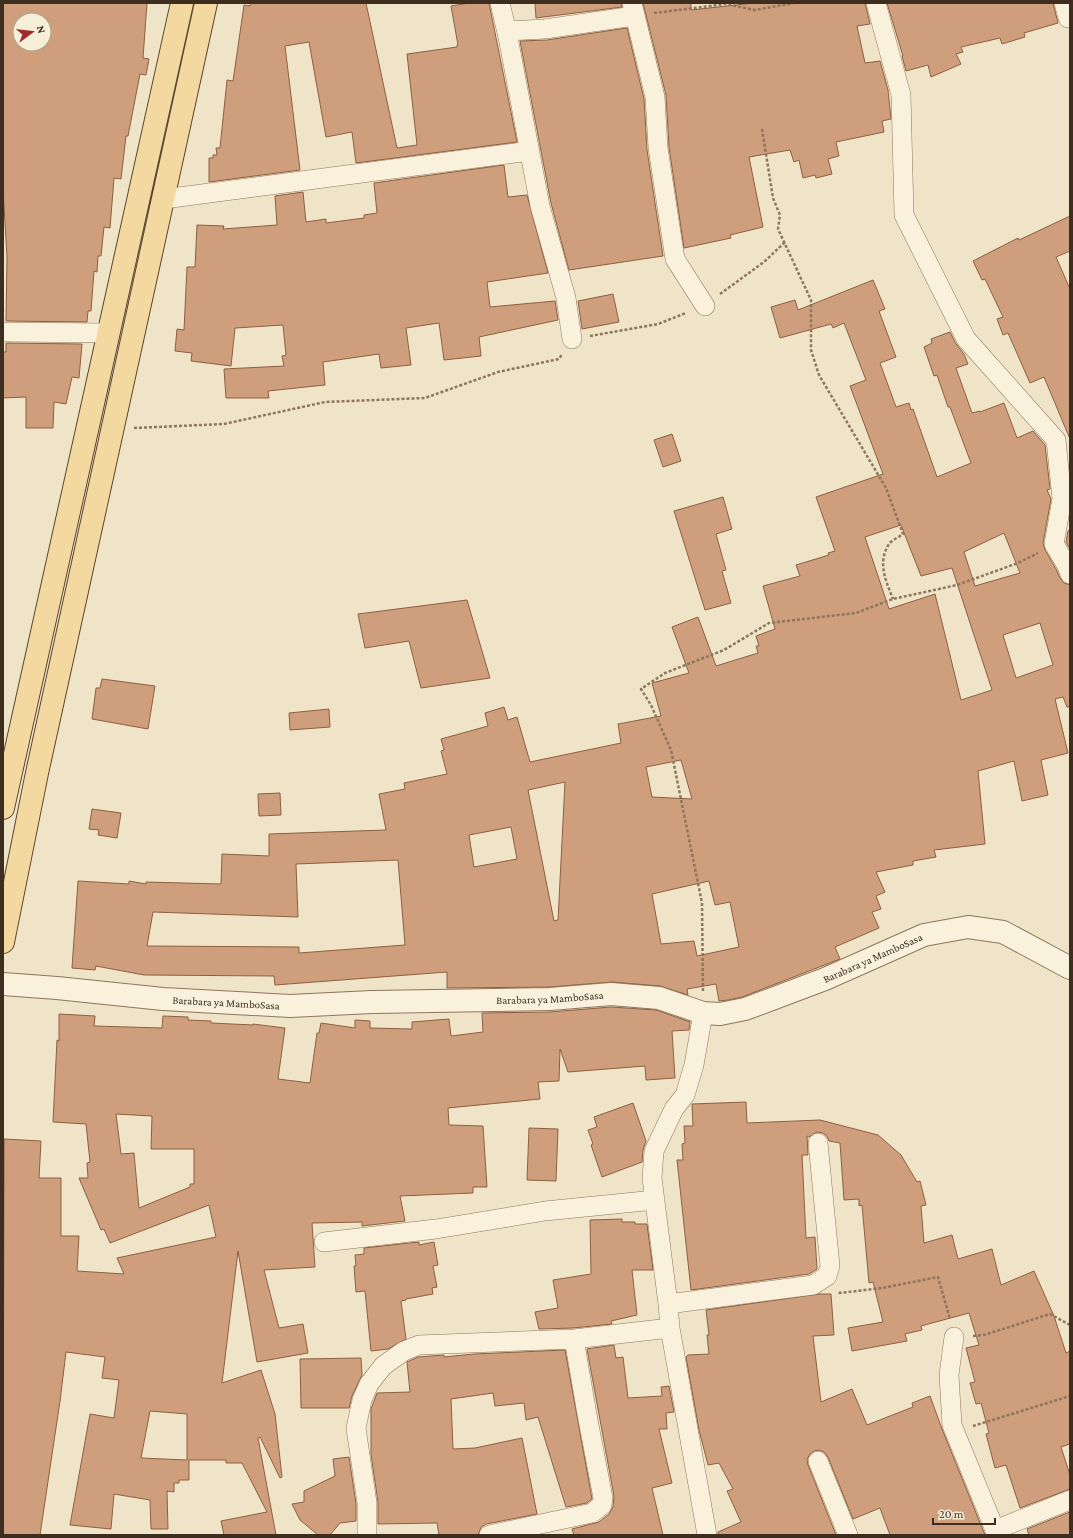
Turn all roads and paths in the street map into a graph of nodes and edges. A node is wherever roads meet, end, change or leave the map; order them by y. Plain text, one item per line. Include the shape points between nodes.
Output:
1 (182, 3) edge
2 (206, 3) edge
3 (500, 3) edge
4 (794, 3) edge
5 (876, 3) edge
6 (633, 10) edge
7 (507, 31) junction
8 (762, 129) dead end
9 (530, 151) junction
10 (164, 200) junction
11 (785, 242) junction
12 (705, 306) junction
13 (3, 332) edge
14 (108, 333) junction
15 (572, 339) junction
16 (113, 428) junction
17 (1054, 544) junction
18 (1070, 574) edge
19 (893, 599) junction
20 (3, 808) edge
21 (3, 942) edge
22 (1070, 968) edge
23 (3, 984) edge
24 (703, 1013) junction
25 (818, 1143) dead end
26 (655, 1200) junction
27 (324, 1242) dead end
28 (827, 1276) junction
29 (668, 1304) junction
30 (1070, 1326) edge
31 (670, 1328) junction
32 (954, 1337) junction
33 (574, 1340) junction
34 (1070, 1396) edge
35 (955, 1432) junction
36 (818, 1461) dead end
37 (1070, 1500) edge
38 (996, 1532) edge
39 (367, 1535) edge
40 (489, 1535) edge
41 (707, 1535) edge
42 (848, 1535) edge

1 - 14 main road
2 - 10 main road
3 - 7 street
4 - 6 path via 755,10 726,4
5 - 17 street via 901,95 904,215 966,339 1056,440 1062,499
6 - 7 street via 545,29
6 - 12 street via 654,96 658,148 675,259
7 - 9 street
8 - 11 path via 773,198 780,215 778,229
9 - 10 street
9 - 15 street via 540,206 566,298
10 - 16 main road
11 - 12 path via 764,262
11 - 19 path via 811,300 810,350 819,375 886,488 902,534 890,543 883,560 883,572
12 - 15 path via 658,324
13 - 14 street
14 - 20 main road
15 - 16 path via 559,359 498,372 425,398 325,402 224,424
16 - 21 main road via 37,773
17 - 18 street
17 - 19 path via 1018,563 957,585
19 - 24 path via 856,613 768,623 724,650 665,673 641,689 671,750 702,903
22 - 24 street, Barabara ya MamboSasa via 1003,932 968,927 924,935 825,979 745,1009 720,1014
23 - 24 street, Barabara ya MamboSasa via 163,999 290,1006 550,999 611,994 659,998
24 - 26 street via 694,1064 685,1095 674,1109 654,1151 652,1178
25 - 28 street via 830,1266
26 - 27 street via 545,1211 436,1229
26 - 29 street
28 - 29 street via 813,1285
28 - 32 path via 840,1293 938,1277
29 - 31 street
30 - 32 path via 1050,1314 984,1336
31 - 33 street
31 - 41 street
32 - 35 street via 949,1375 952,1425
33 - 39 street via 419,1345 404,1351 383,1366 369,1384 362,1400 356,1428 368,1503
33 - 40 street via 603,1498 602,1505 592,1513
34 - 35 path
35 - 38 street
36 - 42 street
37 - 38 street

